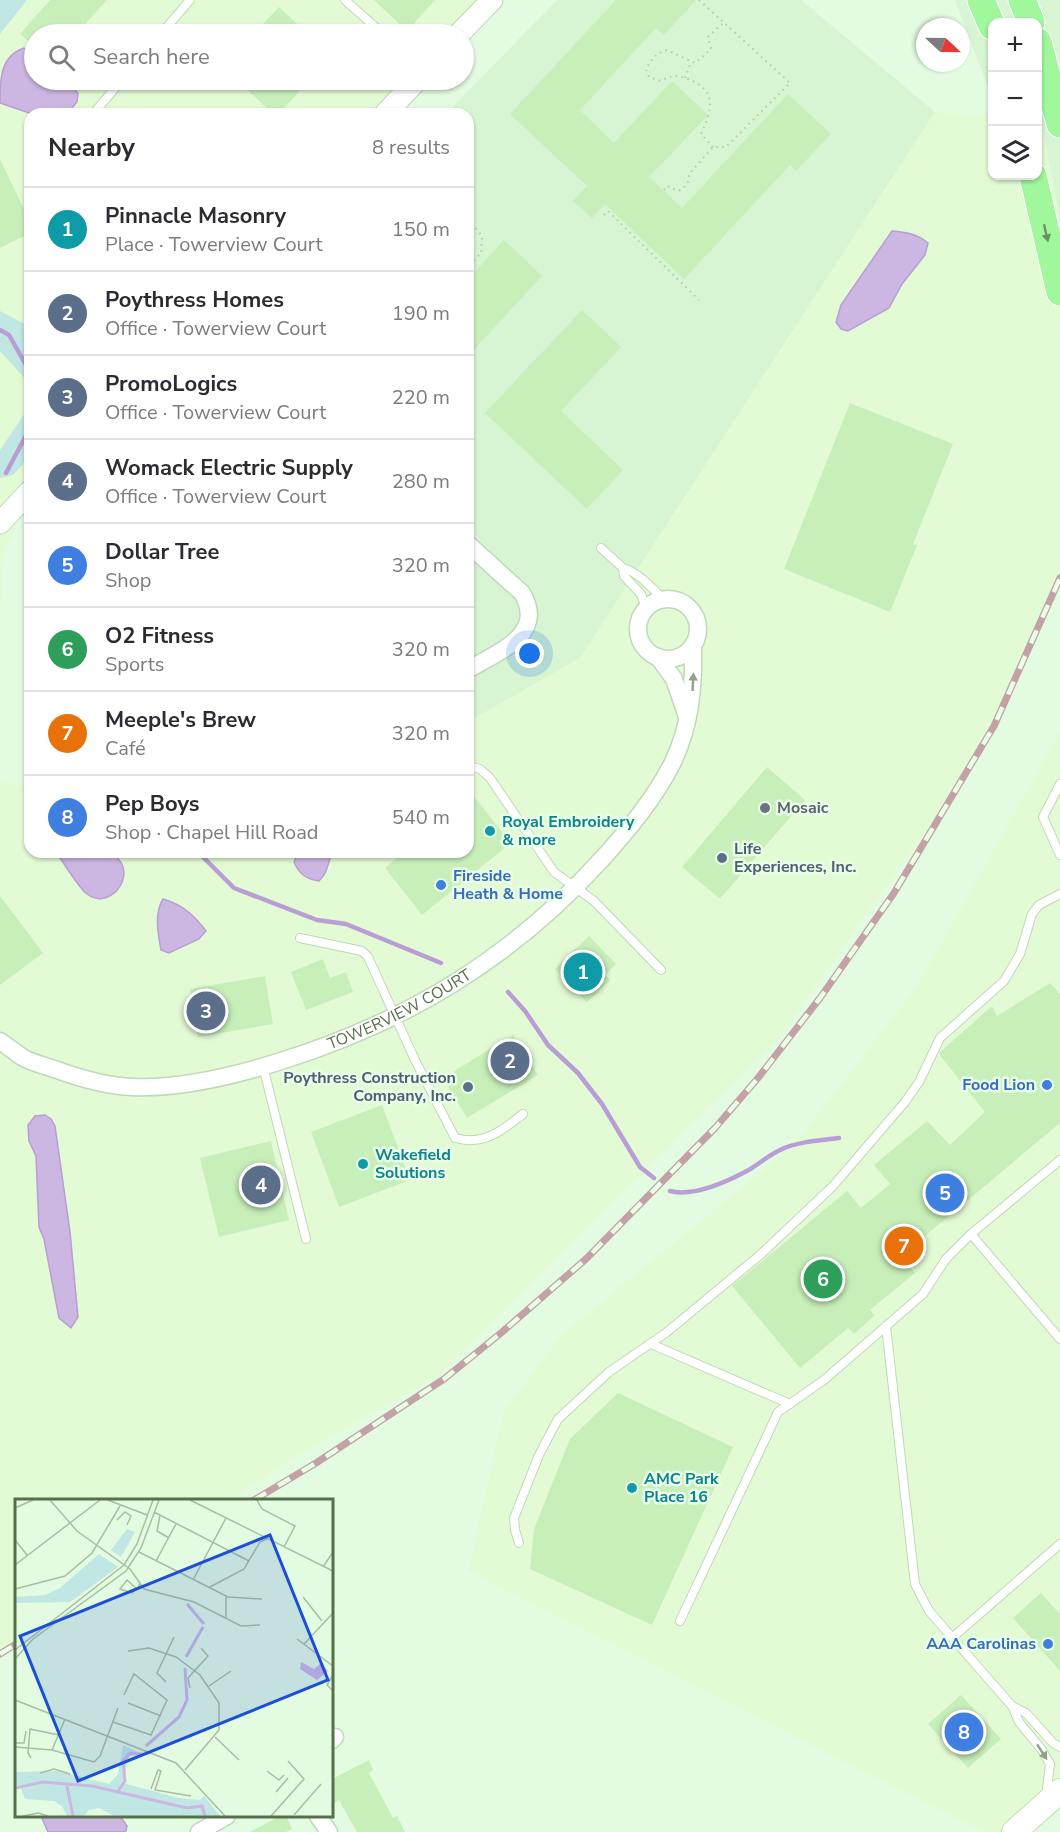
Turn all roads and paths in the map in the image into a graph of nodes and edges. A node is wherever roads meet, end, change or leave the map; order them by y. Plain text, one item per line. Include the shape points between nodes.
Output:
1 (190, 0) edge
2 (345, 0) edge
3 (492, 0) edge
4 (699, 0) edge
5 (981, 0) edge
6 (1022, 0) edge
7 (989, 18) edge
8 (1029, 18) edge
9 (723, 23) junction
10 (170, 24) edge
11 (373, 24) edge
12 (469, 24) edge
13 (1042, 57) edge
14 (691, 62) junction
15 (685, 78) junction
16 (113, 90) edge
17 (408, 90) edge
18 (98, 108) edge
19 (391, 108) edge
20 (1060, 124) edge
21 (713, 147) junction
22 (1034, 180) edge
23 (664, 190) dead end
24 (604, 215) dead end
25 (474, 226) edge
26 (474, 261) edge
27 (1060, 292) edge
28 (699, 300) dead end
29 (24, 497) edge
30 (0, 523) edge
31 (601, 548) dead end
32 (474, 549) edge
33 (622, 568) junction
34 (663, 599) junction
35 (646, 608) junction
36 (693, 645) junction
37 (658, 657) junction
38 (474, 666) edge
39 (688, 718) junction
40 (474, 768) edge
41 (1060, 784) edge
42 (1060, 855) edge
43 (576, 888) junction
44 (1060, 894) edge
45 (300, 938) dead end
46 (661, 970) dead end
47 (396, 1016) junction
48 (0, 1041) edge
49 (263, 1066) junction
50 (523, 1114) dead end
51 (1060, 1160) edge
52 (971, 1234) junction
53 (306, 1239) dead end
54 (886, 1326) junction
55 (1060, 1339) edge
56 (651, 1344) junction
57 (790, 1404) junction
58 (519, 1543) dead end
59 (1060, 1544) edge
60 (680, 1621) dead end
61 (952, 1637) junction
62 (1012, 1706) junction
63 (1060, 1747) edge
64 (1052, 1798) edge
65 (224, 1817) edge
66 (319, 1817) edge
67 (199, 1832) edge
68 (329, 1832) edge
69 (1014, 1832) edge

1 - 10 lane
2 - 11 lane
3 - 12 street
4 - 9 path
5 - 7 main road
6 - 8 main road
9 - 14 path via 708,37 711,49 701,60
9 - 21 path via 790,83 726,147
13 - 20 main road
14 - 15 path
14 - 15 path via 667,50 653,57 646,69 649,76 661,81 670,75
15 - 21 path via 698,82 708,93 710,114 701,134
16 - 18 lane
17 - 19 street
21 - 23 path via 689,174 685,188 678,191 668,186
22 -> 27 main road
24 - 28 path via 608,212
25 - 26 path via 482,236 481,253
29 - 30 street
31 - 33 lane
32 - 38 street via 522,593 530,613 521,636
33 - 34 lane
33 - 35 lane
34 - 35 street
34 - 36 street via 673,599 696,616 698,626
35 - 37 street via 640,617 639,636 643,645
36 - 37 street via 678,657
39 -> 36 street, TOWERVIEW COURT via 694,685
37 - 39 street via 674,679
39 - 43 street, TOWERVIEW COURT via 659,787
40 - 43 lane via 490,778 554,872
41 - 42 lane via 1043,817
43 - 46 lane via 594,901
43 - 47 street, TOWERVIEW COURT via 484,964
44 - 56 lane via 1039,905 1032,914 1020,954 1004,981 940,1038 905,1102 833,1186 760,1255
45 - 47 lane via 362,951
47 - 49 street, TOWERVIEW COURT via 345,1039
47 - 50 lane via 455,1138 477,1141 496,1135
48 - 49 street, TOWERVIEW COURT via 24,1058 74,1076 134,1087 220,1077
49 - 53 lane
51 - 52 lane
52 - 54 lane via 946,1259 923,1294
52 - 55 lane
54 - 57 lane
54 - 61 lane via 915,1584 929,1611
56 - 57 lane
56 - 58 lane via 609,1372 552,1427 514,1518
57 - 60 lane via 778,1412
59 - 61 lane
61 - 62 lane
62 - 63 lane via 1026,1713
62 -> 64 lane via 1050,1764
64 - 69 main road
65 - 67 street
66 - 68 street

